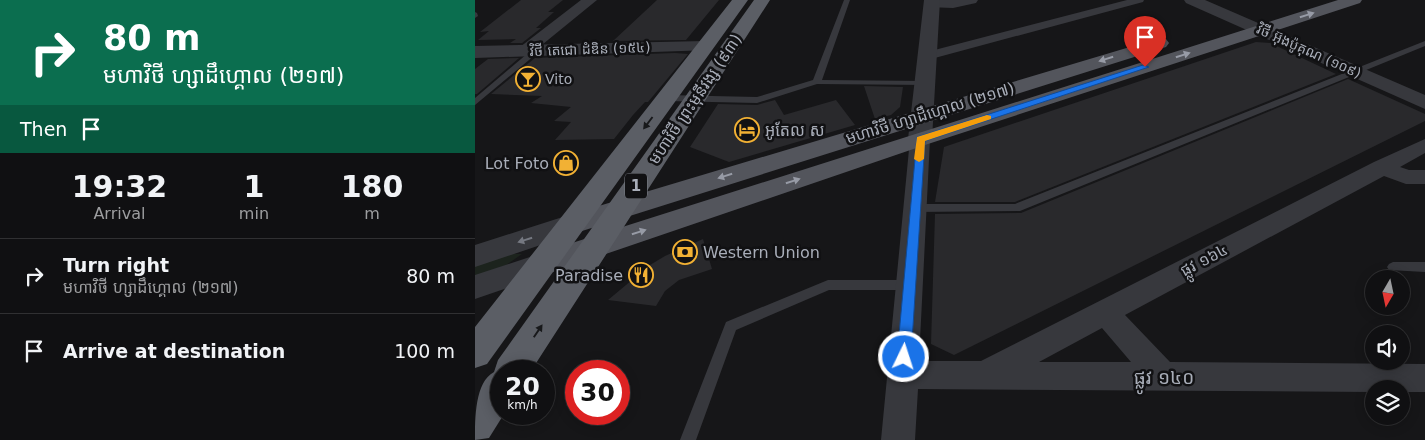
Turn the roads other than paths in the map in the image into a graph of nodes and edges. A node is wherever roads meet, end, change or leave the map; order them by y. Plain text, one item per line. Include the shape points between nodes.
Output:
1 (589, 0) edge
2 (740, 0) edge
3 (762, 0) edge
4 (847, 0) edge
5 (971, 0) edge
6 (1139, 0) edge
7 (1192, 0) edge
8 (1355, 0) edge
9 (932, 2) edge
10 (1236, 19) junction
11 (1259, 22) junction
12 (1425, 43) edge
13 (705, 46) junction
14 (532, 50) junction
15 (475, 52) edge
16 (927, 56) junction
17 (1354, 72) junction
18 (817, 82) junction
19 (925, 83) junction
20 (666, 98) junction
21 (695, 99) junction
22 (475, 102) edge
23 (1425, 103) edge
24 (921, 127) junction
25 (1425, 145) edge
26 (1382, 167) junction
27 (1425, 178) edge
28 (621, 208) junction
29 (915, 208) junction
30 (572, 224) junction
31 (595, 247) junction
32 (475, 256) edge
33 (542, 264) junction
34 (1425, 266) edge
35 (1393, 267) dead end
36 (909, 285) junction
37 (475, 287) edge
38 (1105, 312) junction
39 (475, 353) edge
40 (518, 360) edge
41 (903, 375) junction
42 (983, 376) junction
43 (1163, 377) junction
44 (1425, 378) edge
45 (490, 402) edge
46 (475, 425) edge
47 (688, 440) edge
48 (898, 440) edge

1 - 14 street
2 - 13 highway, មហាវិថី ព្រះមុនីវង្ស (៩៣) / 1
3 - 21 highway, មហាវិថី ព្រះមុនីវង្ស (៩៣) / 1
4 - 18 lane
5 - 9 street via 953,4
6 - 16 street
7 - 10 street, វិថី អ៊ុងប៉ូគុណ (១០៩)
11 -> 8 main road, មហាវិថី ហ្សាដឹហ្គោល (២១៧)
9 - 16 street
10 - 11 street, វិថី អ៊ុងប៉ូគុណ (១០៩)
10 -> 24 main road, មហាវិថី ហ្សាដឹហ្គោល (២១៧)
11 - 17 street, វិថី អ៊ុងប៉ូគុណ (១០៩)
24 -> 11 main road, មហាវិថី ហ្សាដឹហ្គោល (២១៧)
12 - 17 lane
13 - 14 street, វិថី តេជោ ដំឌិន (១៥៤)
13 - 20 highway, មហាវិថី ព្រះមុនីវង្ស (៩៣) / 1
14 - 15 street, វិថី តេជោ ដំឌិន (១៥៤)
14 - 22 lane
16 - 19 street
17 - 23 street, វិថី អ៊ុងប៉ូគុណ (១០៩)
17 - 29 lane via 1016,208
18 - 19 lane
18 - 21 lane via 757,100
19 - 24 street
20 - 21 lane
20 -> 30 highway, មហាវិថី ព្រះមុនីវង្ស (៩៣) / 1
21 - 28 highway, មហាវិថី ព្រះមុនីវង្ស (៩៣) / 1
24 -> 28 main road, មហាវិថី ហ្សាដឹហ្គោល (២១៧)
24 - 29 street
31 -> 24 main road, មហាវិថី ហ្សាដឹហ្គោល (២១៧)
25 - 26 street, ផ្លូវ ១៦៤
26 - 27 street via 1406,177
26 - 38 street, ផ្លូវ ១៦៤
28 - 30 main road, មហាវិថី ហ្សាដឹហ្គោល (២១៧)
28 - 31 highway, មហាវិថី ព្រះមុនីវង្ស (៩៣) / 1
29 - 36 street
30 -> 32 street, មហាវិថី ហ្សាដឹហ្គោល (២១៧)
30 - 33 highway, មហាវិថី ព្រះមុនីវង្ស (៩៣) / 1
31 - 33 main road, មហាវិថី ហ្សាដឹហ្គោល (២១៧)
40 -> 31 highway, មហាវិថី ព្រះមុនីវង្ស (៩៣) / 1
33 - 37 street
33 - 39 highway, មហាវិថី ព្រះមុនីវង្ស (៩៣) / 1
34 - 35 lane
36 - 41 street
36 - 47 lane via 828,284 731,326
38 - 42 street, ផ្លូវ ១៦៤
38 - 43 street
41 - 42 street, ផ្លូវ ១៤០
41 - 48 street
42 - 43 street, ផ្លូវ ១៤០
43 - 44 street, ផ្លូវ ១៤០
45 - 46 highway

